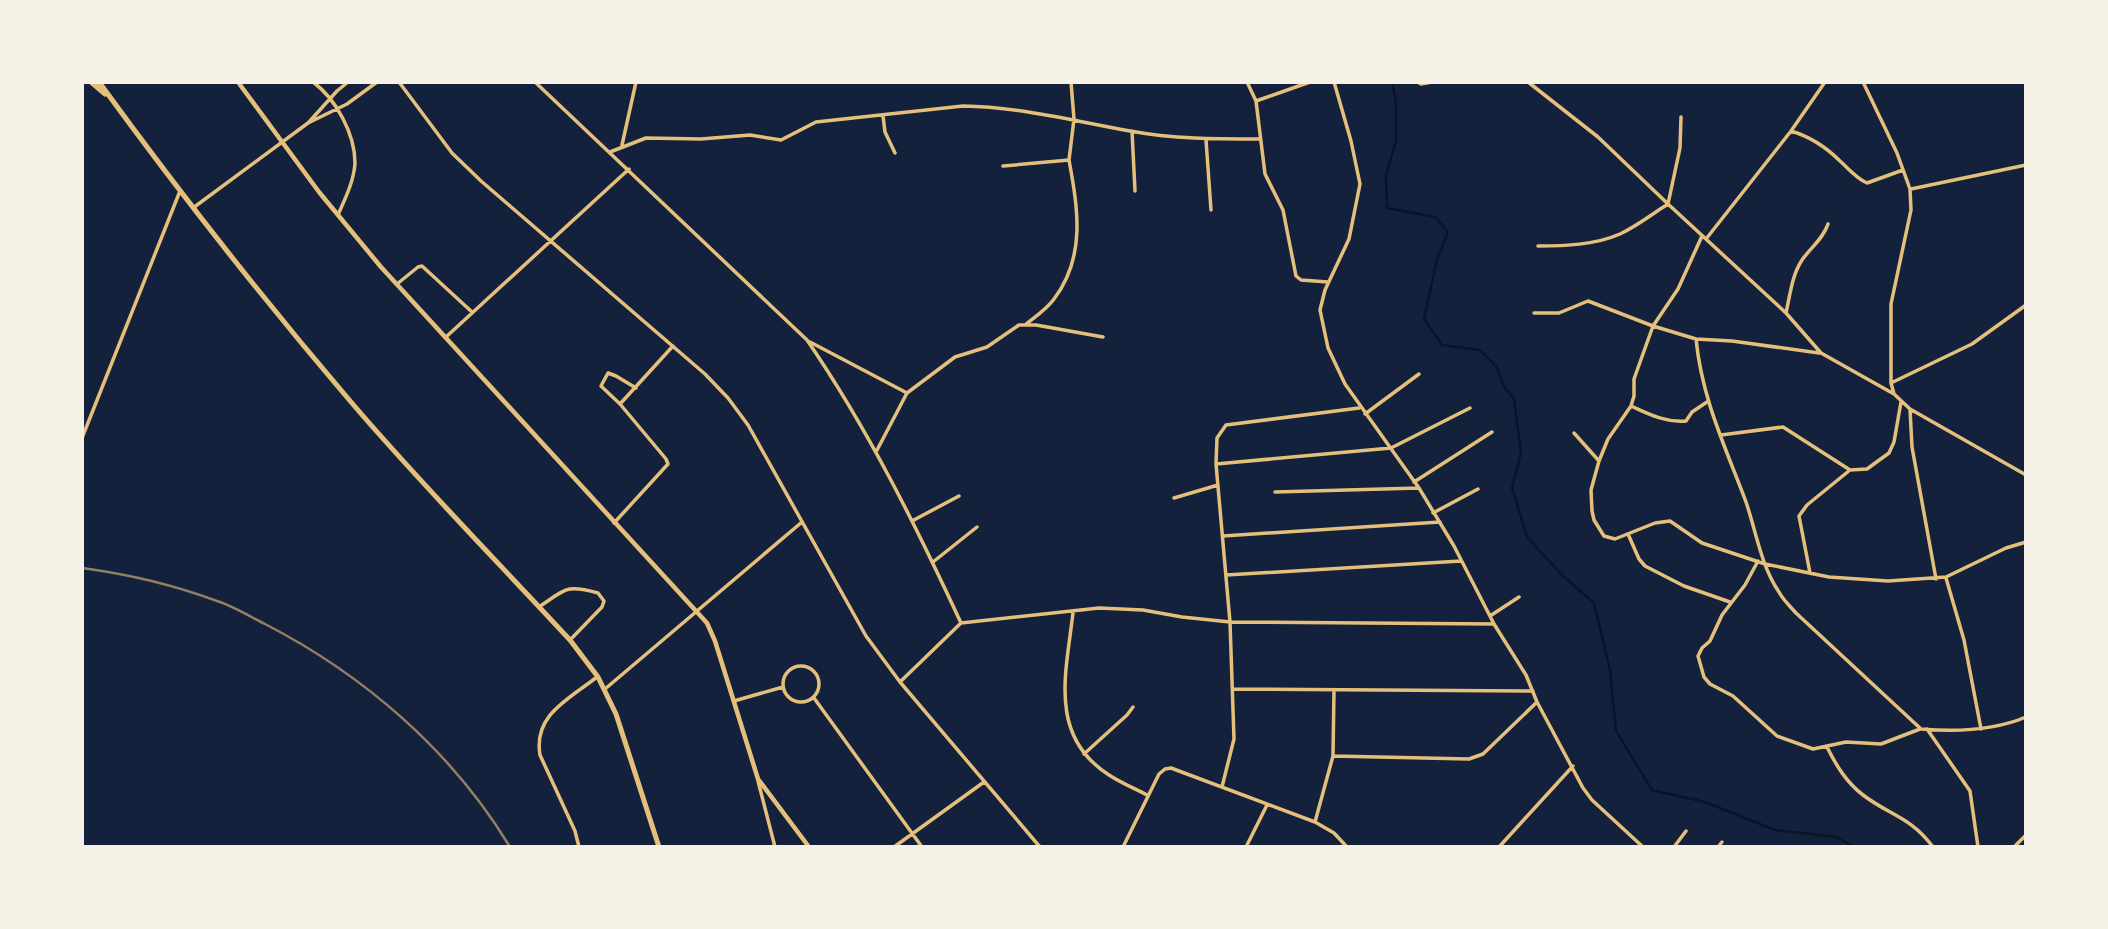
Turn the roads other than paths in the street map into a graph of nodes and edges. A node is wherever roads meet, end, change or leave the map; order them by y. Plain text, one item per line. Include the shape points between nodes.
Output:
1 (91, 82) edge
2 (99, 82) edge
3 (238, 82) edge
4 (313, 82) edge
5 (348, 82) edge
6 (377, 82) edge
7 (399, 82) edge
8 (535, 82) edge
9 (636, 82) edge
10 (1071, 82) edge
11 (1247, 82) edge
12 (1310, 82) edge
13 (1334, 82) edge
14 (1417, 82) edge
15 (1432, 82) edge
16 (1528, 82) edge
17 (1825, 82) edge
18 (1863, 82) edge
19 (111, 99) junction
20 (330, 99) junction
21 (1256, 101) junction
22 (338, 109) junction
23 (883, 116) junction
24 (1681, 117) dead end
25 (1074, 119) junction
26 (308, 123) junction
27 (1132, 131) junction
28 (1791, 131) junction
29 (1260, 139) junction
30 (1206, 140) junction
31 (281, 142) junction
32 (622, 146) junction
33 (610, 152) junction
34 (895, 153) dead end
35 (1069, 160) junction
36 (2026, 165) edge
37 (1003, 166) dead end
38 (629, 169) junction
39 (1903, 170) junction
40 (1910, 189) junction
41 (180, 191) junction
42 (1135, 191) dead end
43 (1668, 204) junction
44 (193, 208) junction
45 (1211, 210) dead end
46 (338, 216) junction
47 (1828, 224) dead end
48 (1704, 238) junction
49 (550, 242) junction
50 (1538, 246) dead end
51 (1329, 282) junction
52 (397, 285) junction
53 (2026, 305) edge
54 (472, 312) junction
55 (1534, 313) dead end
56 (1786, 313) junction
57 (1025, 325) junction
58 (1653, 326) junction
59 (446, 337) junction
60 (1103, 337) dead end
61 (1696, 339) junction
62 (807, 340) junction
63 (673, 346) junction
64 (1821, 353) junction
65 (1419, 374) dead end
66 (1891, 383) junction
67 (636, 388) junction
68 (907, 393) junction
69 (1894, 394) junction
70 (1707, 402) junction
71 (1901, 402) junction
72 (620, 404) junction
73 (1631, 407) junction
74 (1361, 408) junction
75 (1470, 408) dead end
76 (1910, 409) junction
77 (1365, 414) junction
78 (1492, 432) dead end
79 (1574, 433) dead end
80 (1720, 435) junction
81 (82, 438) edge
82 (1391, 448) junction
83 (876, 452) junction
84 (1600, 461) junction
85 (1216, 464) junction
86 (1850, 470) junction
87 (2026, 475) edge
88 (1414, 482) junction
89 (1218, 485) junction
90 (1419, 488) junction
91 (1478, 489) dead end
92 (1275, 492) dead end
93 (959, 496) dead end
94 (1174, 498) dead end
95 (1433, 513) junction
96 (912, 521) junction
97 (802, 522) junction
98 (1440, 522) junction
99 (614, 523) junction
100 (977, 527) dead end
101 (1628, 534) junction
102 (1223, 536) junction
103 (2026, 542) edge
104 (1461, 561) junction
105 (1758, 561) junction
106 (933, 562) junction
107 (1765, 564) junction
108 (1810, 573) junction
109 (1226, 575) junction
110 (1946, 577) junction
111 (1937, 579) junction
112 (1519, 597) dead end
113 (1730, 602) junction
114 (539, 607) junction
115 (696, 612) junction
116 (1073, 612) junction
117 (1490, 616) junction
118 (1230, 621) junction
119 (961, 623) junction
120 (1494, 624) junction
121 (570, 640) junction
122 (598, 677) junction
123 (900, 682) junction
124 (783, 687) junction
125 (1233, 689) junction
126 (605, 690) junction
127 (1334, 690) junction
128 (1533, 691) junction
129 (814, 698) junction
130 (733, 701) junction
131 (1537, 702) junction
132 (1133, 707) dead end
133 (2023, 718) edge
134 (2026, 726) edge
135 (1921, 729) junction
136 (1927, 729) junction
137 (1981, 729) junction
138 (1827, 747) junction
139 (1084, 754) junction
140 (1333, 756) junction
141 (1573, 766) junction
142 (758, 779) junction
143 (985, 782) junction
144 (1222, 787) junction
145 (1147, 795) junction
146 (1267, 805) junction
147 (1315, 822) junction
148 (1686, 831) dead end
149 (912, 833) junction
150 (2026, 835) edge
151 (1722, 842) dead end
152 (579, 847) edge
153 (659, 847) edge
154 (775, 847) edge
155 (809, 847) edge
156 (894, 847) edge
157 (922, 847) edge
158 (1040, 847) edge
159 (1122, 847) edge
160 (1246, 847) edge
161 (1347, 847) edge
162 (1499, 847) edge
163 (1643, 847) edge
164 (1674, 847) edge
165 (1718, 847) edge
166 (1933, 847) edge
167 (1978, 847) edge
168 (2014, 847) edge

1 - 19 main road
2 - 19 main road
3 - 31 street
4 - 20 street
5 - 20 street
6 - 22 street
7 - 49 street via 452,153
8 - 33 street
9 - 32 street
10 - 25 street
11 - 21 street
12 - 21 street
13 - 51 street via 1360,184 1349,239
14 - 15 street
16 - 43 street via 1598,137
17 - 28 street
18 - 39 street
19 - 41 main road
20 - 22 street
20 - 26 street
21 - 29 street
22 - 26 street
22 - 46 street via 353,145 355,164
23 - 25 street via 963,106
23 - 32 street via 816,122 781,140 750,135 662,136
23 - 34 street
24 - 43 street via 1680,148
25 - 27 street
25 - 35 street
26 - 31 street
27 - 30 street
27 - 42 street
28 - 39 street via 1819,142 1867,183
28 - 48 street
29 - 30 street
29 - 51 street via 1265,174 1283,210 1296,276
30 - 45 street
31 - 44 street
31 - 46 street
32 - 33 street
33 - 38 street
35 - 37 street
35 - 57 street via 1078,216 1076,253 1055,298
36 - 40 street
38 - 49 street
38 - 62 street
39 - 40 street
40 - 66 street via 1911,210 1891,304
41 - 44 main road
41 - 81 street
43 - 48 street
43 - 50 street via 1606,239
44 - 114 main road via 352,404
46 - 52 street
47 - 56 street via 1797,269
48 - 56 street
48 - 58 street
49 - 54 street
49 - 63 street
51 - 74 street via 1320,310 1323,330 1335,367
52 - 54 street via 422,266
52 - 59 street
53 - 66 street via 1972,344
54 - 59 street
55 - 58 street via 1559,313 1588,301
56 - 64 street
57 - 60 street
57 - 68 street via 1018,325 987,347 955,357
58 - 61 street
58 - 73 street via 1634,381
59 - 99 street
61 - 64 street
61 - 70 street
62 - 68 street
62 - 83 street
63 - 67 street
63 - 97 street via 713,382 748,425
64 - 69 street
65 - 77 street
66 - 69 street
67 - 72 street
67 - 72 street via 608,373 601,386
68 - 83 street
69 - 71 street
70 - 73 street via 1681,422
70 - 80 street
71 - 76 street
71 - 86 street via 1889,453 1867,469
72 - 99 street via 668,464
73 - 84 street via 1608,439
74 - 77 street
74 - 85 street via 1226,425 1217,438
75 - 82 street
76 - 87 street
76 - 111 street via 1912,447
77 - 82 street
78 - 88 street
79 - 84 street
80 - 86 street via 1783,427
80 - 107 street
82 - 85 street
82 - 88 street
83 - 96 street
84 - 101 street via 1591,490 1594,520 1610,539
85 - 89 street
86 - 108 street via 1799,516
88 - 90 street
89 - 94 street
89 - 102 street
90 - 92 street
90 - 95 street
91 - 95 street
93 - 96 street
95 - 98 street
96 - 106 street
97 - 115 street
97 - 123 street via 866,636
98 - 102 street
98 - 104 street
99 - 115 street
100 - 106 street
101 - 105 street via 1670,521 1702,543
101 - 113 street via 1645,566
102 - 109 street
103 - 110 street
104 - 109 street
104 - 117 street
105 - 107 street
105 - 113 street
106 - 119 street
107 - 108 street
107 - 135 street via 1779,593 1796,613
108 - 111 street via 1888,581
109 - 118 street
110 - 111 street
110 - 137 street
112 - 117 street
113 - 138 street via 1698,656 1704,677 1777,736 1813,749
114 - 121 main road
114 - 121 street via 567,588 598,593 604,601 602,607
115 - 126 street
115 - 130 street via 715,641
116 - 118 street via 1121,609
116 - 119 street
116 - 139 street via 1064,698 1067,722
117 - 120 street
118 - 120 street
118 - 125 street
119 - 123 street
120 - 128 street
121 - 122 main road
122 - 126 main road
122 - 152 street via 546,717 538,744
123 - 143 street
124 - 129 street via 800,703
124 - 129 street via 793,668 809,668 819,681
124 - 130 street
125 - 127 street
125 - 144 street via 1234,739
126 - 153 main road
127 - 128 street
127 - 140 street
128 - 131 street
129 - 149 street
130 - 142 street
131 - 140 street via 1483,754 1469,759
131 - 141 street
132 - 139 street
133 - 134 street
133 - 137 street
135 - 136 street
135 - 138 street via 1881,744 1846,742
136 - 137 street
136 - 167 street via 1970,791
138 - 166 street via 1856,788 1910,822
139 - 145 street via 1107,774
140 - 147 street
141 - 162 street
141 - 163 street via 1592,800
142 - 154 street
142 - 155 street
143 - 149 street
143 - 158 street
144 - 145 street via 1171,768 1159,774
144 - 146 street
145 - 159 street
146 - 147 street
146 - 160 street
147 - 161 street
148 - 164 street
149 - 156 street
149 - 157 street
150 - 168 street
151 - 165 street

